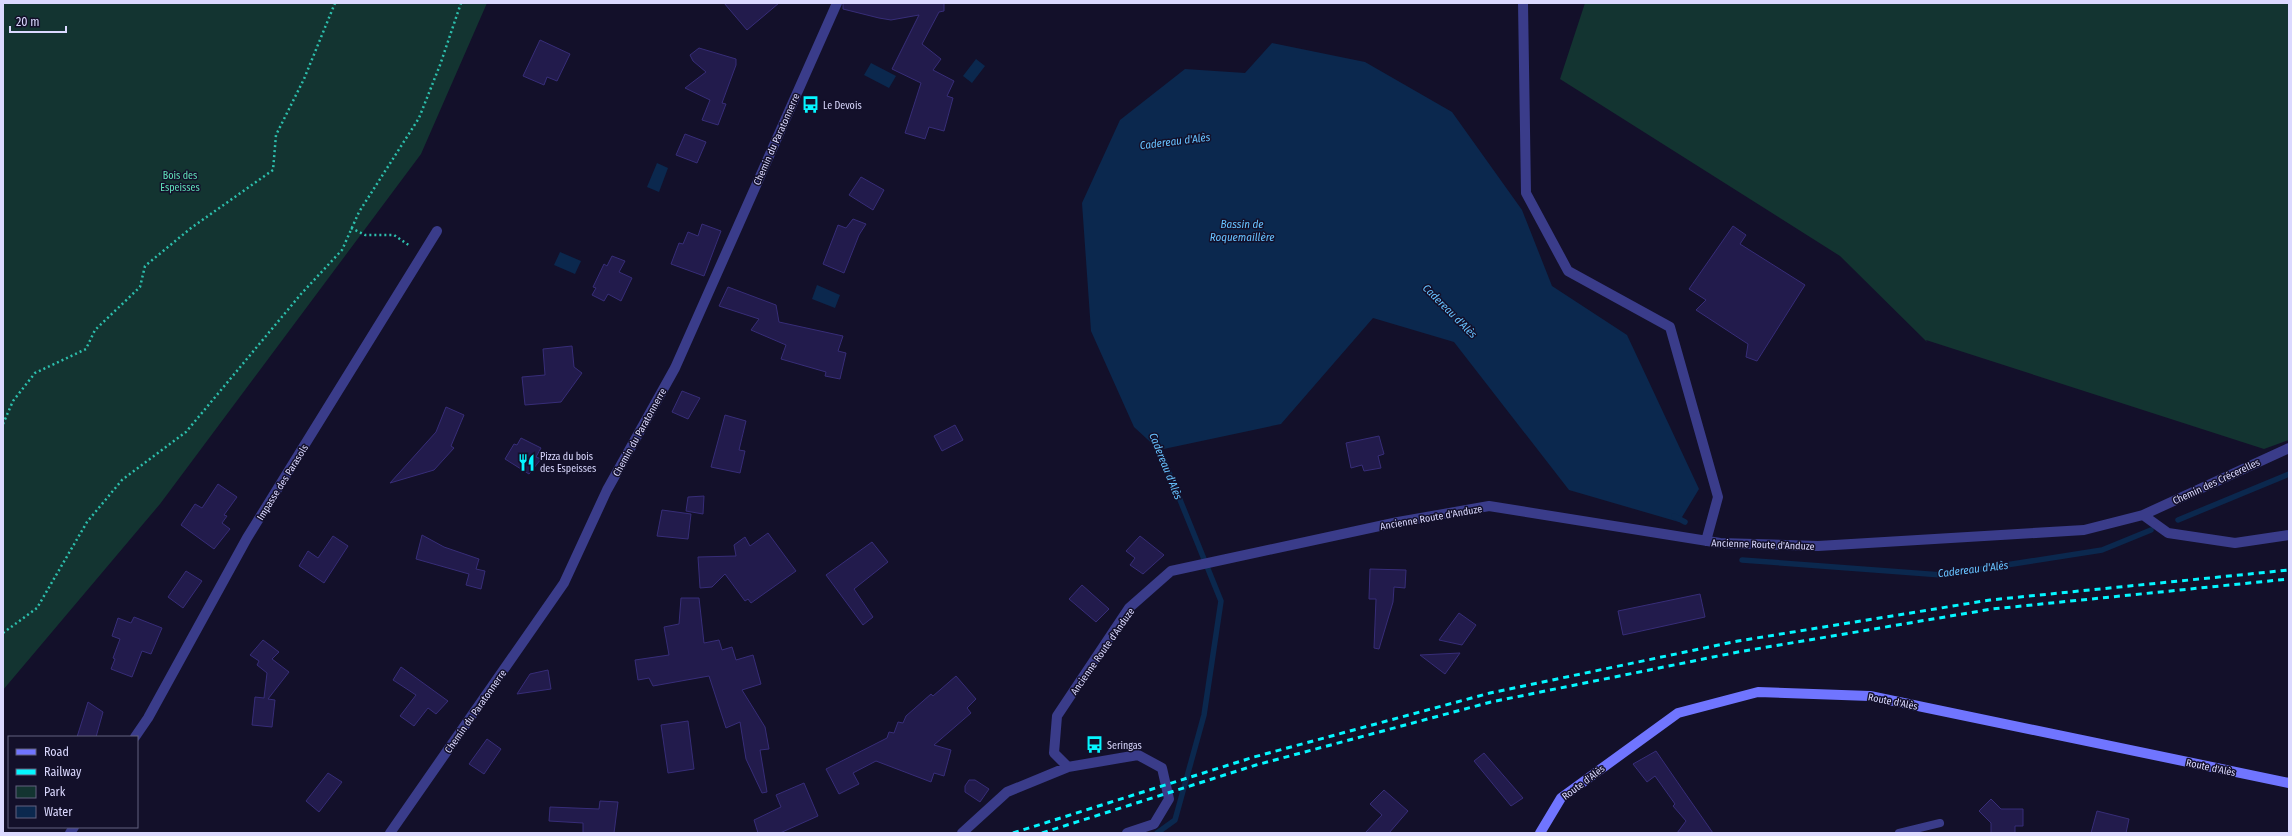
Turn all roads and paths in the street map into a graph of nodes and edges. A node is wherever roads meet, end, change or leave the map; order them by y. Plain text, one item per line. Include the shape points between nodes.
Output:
1 (335, 3) edge
2 (461, 3) edge
3 (837, 3) edge
4 (1523, 3) edge
5 (351, 228) junction
6 (436, 231) dead end
7 (423, 254) junction
8 (3, 424) edge
9 (2289, 448) edge
10 (2143, 515) junction
11 (2289, 535) edge
12 (1706, 541) junction
13 (3, 633) edge
14 (136, 736) edge
15 (1068, 767) junction
16 (2289, 783) edge
17 (1940, 823) dead end
18 (390, 833) edge
19 (962, 833) edge
20 (1127, 833) edge
21 (1540, 833) edge
22 (1898, 833) edge

1 - 8 path via 304,79 276,135 273,170 191,228 145,266 140,287 95,330 86,349 35,373 13,401
2 - 5 path via 419,118 358,212
3 - 18 street, Chemin du Paratonnerre via 675,368 607,490 564,583
4 - 12 street via 1526,193 1568,271 1670,326 1718,496
5 - 7 path via 366,235 394,235
5 - 13 path via 342,250 301,294 186,432 122,480 87,522 37,608
6 - 7 street, Impasse des Parasols
7 - 14 street, Impasse des Parasols via 247,538
9 - 10 street, Chemin des Crécerelles
10 - 11 street via 2168,533 2235,543
10 - 12 street, Ancienne Route d'Anduze via 2084,530 1818,546
12 - 15 street, Ancienne Route d'Anduze via 1489,506 1398,522 1171,571 1129,608 1057,716 1054,753
15 - 19 street via 1007,792
15 - 20 street via 1138,755 1162,768 1169,799 1154,824
16 - 21 main road, Route d'Alès via 1870,696 1758,692 1678,713 1561,798
17 - 22 lane

